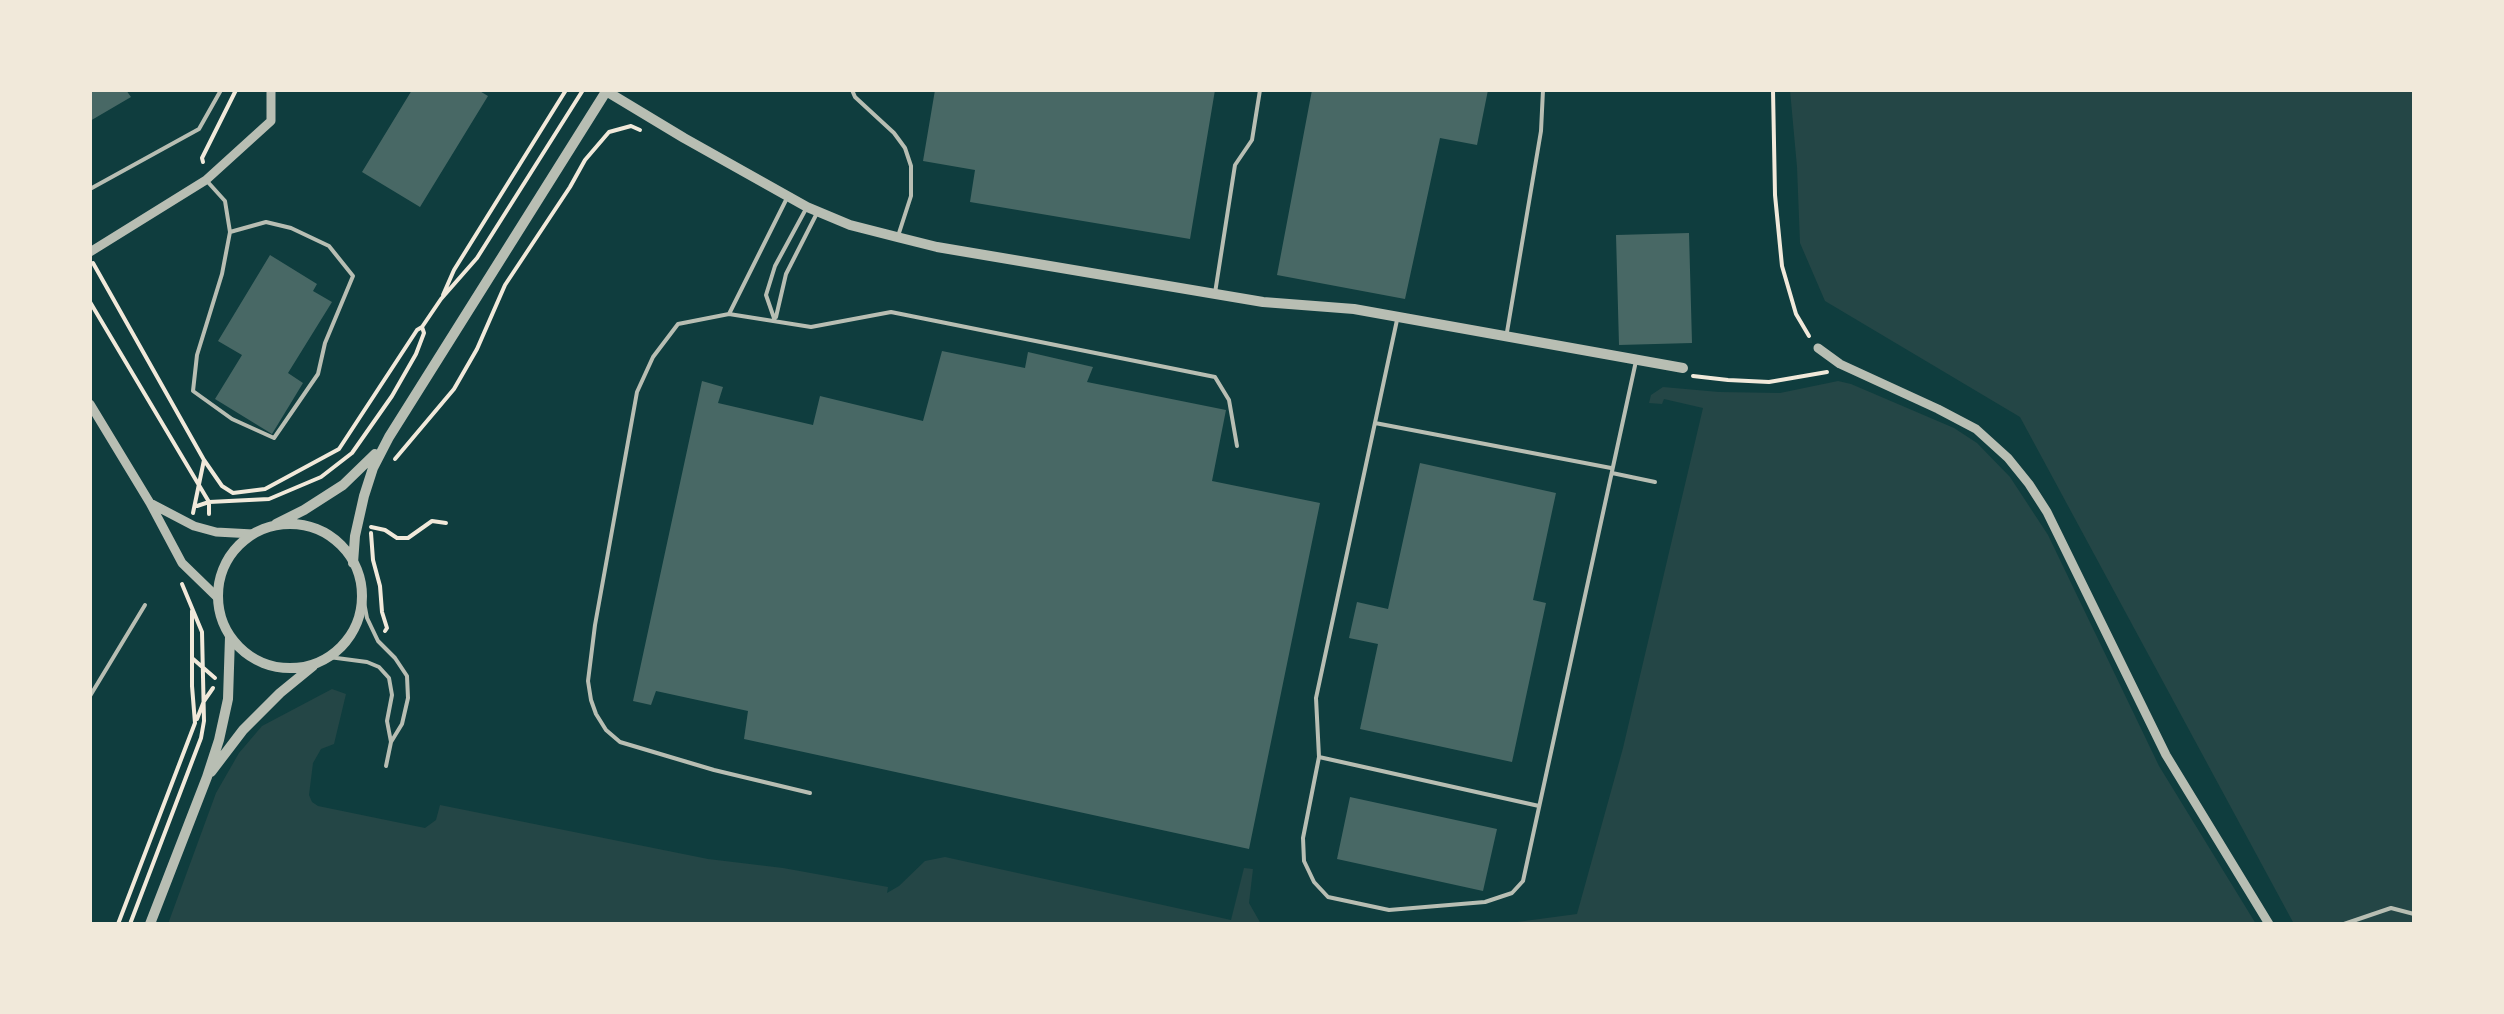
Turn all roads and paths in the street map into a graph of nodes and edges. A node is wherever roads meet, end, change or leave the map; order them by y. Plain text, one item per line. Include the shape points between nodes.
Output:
1 (221, 90) edge
2 (236, 90) edge
3 (270, 90) edge
4 (566, 90) edge
5 (583, 90) edge
6 (606, 90) edge
7 (852, 90) edge
8 (1260, 90) edge
9 (1543, 90) edge
10 (1773, 90) edge
11 (645, 132) dead end
12 (523, 158) junction
13 (535, 166) junction
14 (206, 180) junction
15 (90, 189) edge
16 (788, 196) junction
17 (812, 209) junction
18 (230, 232) junction
19 (897, 238) junction
20 (90, 254) edge
21 (1216, 293) junction
22 (441, 299) junction
23 (90, 302) edge
24 (728, 314) junction
25 (1398, 317) junction
26 (776, 321) junction
27 (422, 326) junction
28 (1507, 336) junction
29 (1818, 348) joint
30 (1636, 361) junction
31 (1840, 364) junction
32 (1683, 368) joint
33 (90, 404) edge
34 (1375, 423) junction
35 (388, 437) junction
36 (1237, 446) dead end
37 (204, 460) junction
38 (392, 462) dead end
39 (1612, 470) junction
40 (1655, 482) dead end
41 (200, 487) junction
42 (209, 502) junction
43 (150, 503) junction
44 (195, 507) junction
45 (370, 519) dead end
46 (446, 523) dead end
47 (189, 524) junction
48 (371, 526) junction
49 (266, 528) junction
50 (253, 534) junction
51 (353, 562) junction
52 (361, 586) junction
53 (218, 598) junction
54 (144, 605) dead end
55 (230, 637) junction
56 (378, 641) junction
57 (324, 660) junction
58 (218, 681) dead end
59 (90, 696) edge
60 (204, 701) junction
61 (195, 723) junction
62 (390, 742) junction
63 (1319, 758) junction
64 (386, 766) dead end
65 (207, 777) junction
66 (810, 793) dead end
67 (1540, 806) junction
68 (2414, 914) edge
69 (118, 924) edge
70 (130, 924) edge
71 (150, 924) edge
72 (2268, 924) edge
73 (2344, 924) edge

1 - 15 lane via 199,129
2 - 14 path via 202,158
3 - 14 street via 270,121
4 - 12 path
5 - 13 path
6 - 16 street
6 - 35 street
7 - 19 lane via 905,148 911,166 911,196
8 - 21 lane via 1252,140 1235,165
9 - 28 lane
10 - 29 path via 1782,266 1796,314
11 - 38 path via 631,126 608,132 585,160 505,285 454,389
12 - 13 path
12 - 22 path
13 - 22 path via 477,258
14 - 18 lane via 226,202
14 - 20 street
16 - 17 street
16 - 24 lane
17 - 19 street
17 - 26 lane
17 - 26 lane via 775,266 766,294
18 - 18 lane via 266,222 290,228 329,246 353,276 318,374 274,438 232,420 193,391
19 - 21 street
20 - 37 path
21 - 25 street
22 - 27 path
23 - 41 path
24 - 26 lane
24 - 66 lane via 678,324 637,392 595,624 591,700 620,742
25 - 28 street
25 - 34 lane
26 - 36 lane via 812,326 891,312 1215,376 1229,400
27 - 37 path via 340,449 264,489 233,493
27 - 42 path via 416,354 352,453 321,476 269,499
28 - 30 street
29 - 31 street
30 - 32 street
30 - 39 lane
31 - 32 path via 1769,382 1695,377
31 - 72 street via 1976,429 2029,484 2166,755
33 - 43 street
34 - 39 lane
34 - 63 lane via 1316,698
35 - 49 street via 343,485
35 - 51 street via 364,496
37 - 41 path
39 - 40 lane
39 - 67 lane
41 - 42 path
41 - 44 path
42 - 44 path
43 - 47 street
43 - 53 street via 182,563
44 - 47 path
45 - 48 path
46 - 48 path via 432,521 408,538
47 - 50 street
48 - 56 path via 387,628
49 - 50 street
49 - 51 street via 306,526 341,546
50 - 53 street via 226,562
51 - 52 street
52 - 56 lane
52 - 57 street via 355,626
53 - 55 street
54 - 59 lane
55 - 57 street via 270,665 294,668
55 - 65 street via 228,700
56 - 62 lane via 407,676 402,724
57 - 62 lane via 379,666 392,695
57 - 65 street via 280,692
58 - 60 path
60 - 61 path
60 - 61 path via 202,632 192,606
60 - 70 path via 201,738
61 - 69 path
62 - 64 lane
63 - 67 lane
63 - 67 lane via 1304,861 1328,896 1389,910 1485,902 1512,893 1523,881
65 - 71 street
68 - 73 lane via 2391,908

